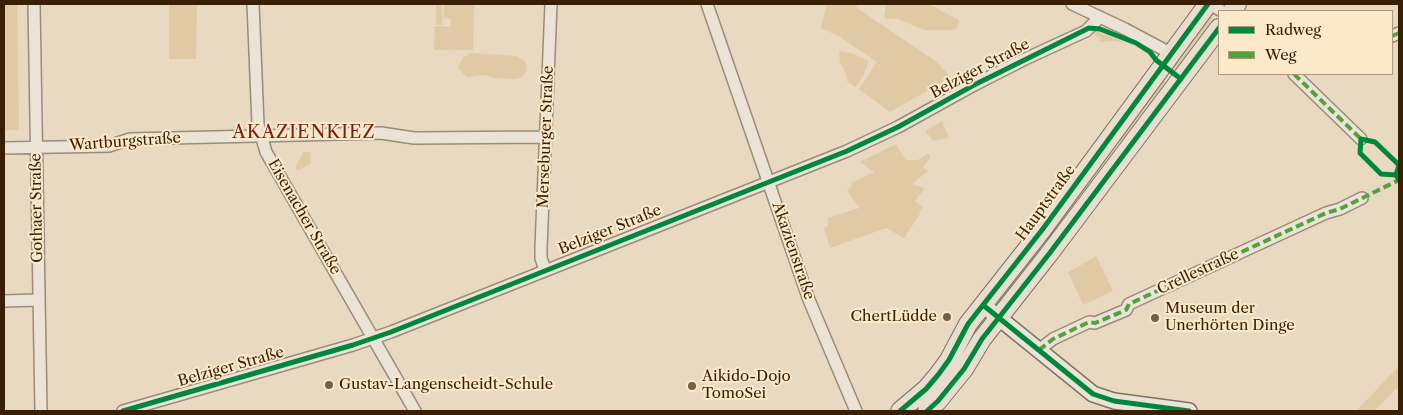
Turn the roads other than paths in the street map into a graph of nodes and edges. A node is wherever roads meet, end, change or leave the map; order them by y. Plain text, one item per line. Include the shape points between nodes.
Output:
1 (34, 4) edge
2 (254, 4) edge
3 (551, 4) edge
4 (707, 4) edge
5 (1072, 4) edge
6 (1208, 4) edge
7 (1220, 10) edge
8 (1100, 17) junction
9 (1218, 29) edge
10 (1172, 54) junction
11 (1296, 75) edge
12 (260, 136) junction
13 (546, 137) junction
14 (1361, 139) dead end
15 (4, 148) edge
16 (36, 148) junction
17 (768, 181) junction
18 (1362, 198) dead end
19 (546, 270) junction
20 (38, 300) junction
21 (4, 301) edge
22 (983, 305) junction
23 (999, 318) junction
24 (374, 338) junction
25 (1039, 350) junction
26 (1113, 406) edge
27 (41, 411) edge
28 (123, 411) edge
29 (415, 411) edge
30 (856, 411) edge
31 (900, 411) edge
32 (927, 411) edge
33 (1189, 411) edge

1 - 16 street, Gothaer Straße
2 - 12 street, Eisenacher Straße
3 - 13 street, Merseburger Straße
4 - 17 street, Akazienstraße
5 - 8 street
6 - 7 street
6 - 10 main road, Hauptstraße
8 - 10 street
8 - 17 street, Belziger Straße via 1086,31 974,85 898,128
9 - 23 main road
10 - 22 main road, Hauptstraße
11 - 14 street
12 - 13 street, Wartburgstraße via 381,133 414,138
12 - 16 street, Wartburgstraße via 130,139 109,146
12 - 24 street, Eisenacher Straße via 266,152
13 - 19 street, Merseburger Straße via 541,248
15 - 16 street, Wartburgstraße
16 - 20 street, Gothaer Straße
17 - 19 street, Belziger Straße
17 - 30 street, Akazienstraße via 809,300
18 - 25 street, Crellestraße via 1129,304 1126,310 1062,334
19 - 24 street, Belziger Straße
20 - 21 street
20 - 27 street, Gothaer Straße
22 - 23 main road
22 - 31 main road, Hauptstraße via 938,375
23 - 25 main road
23 - 32 main road via 982,338 964,369
24 - 28 street, Belziger Straße
24 - 29 street, Eisenacher Straße
25 - 26 main road
26 - 33 main road

